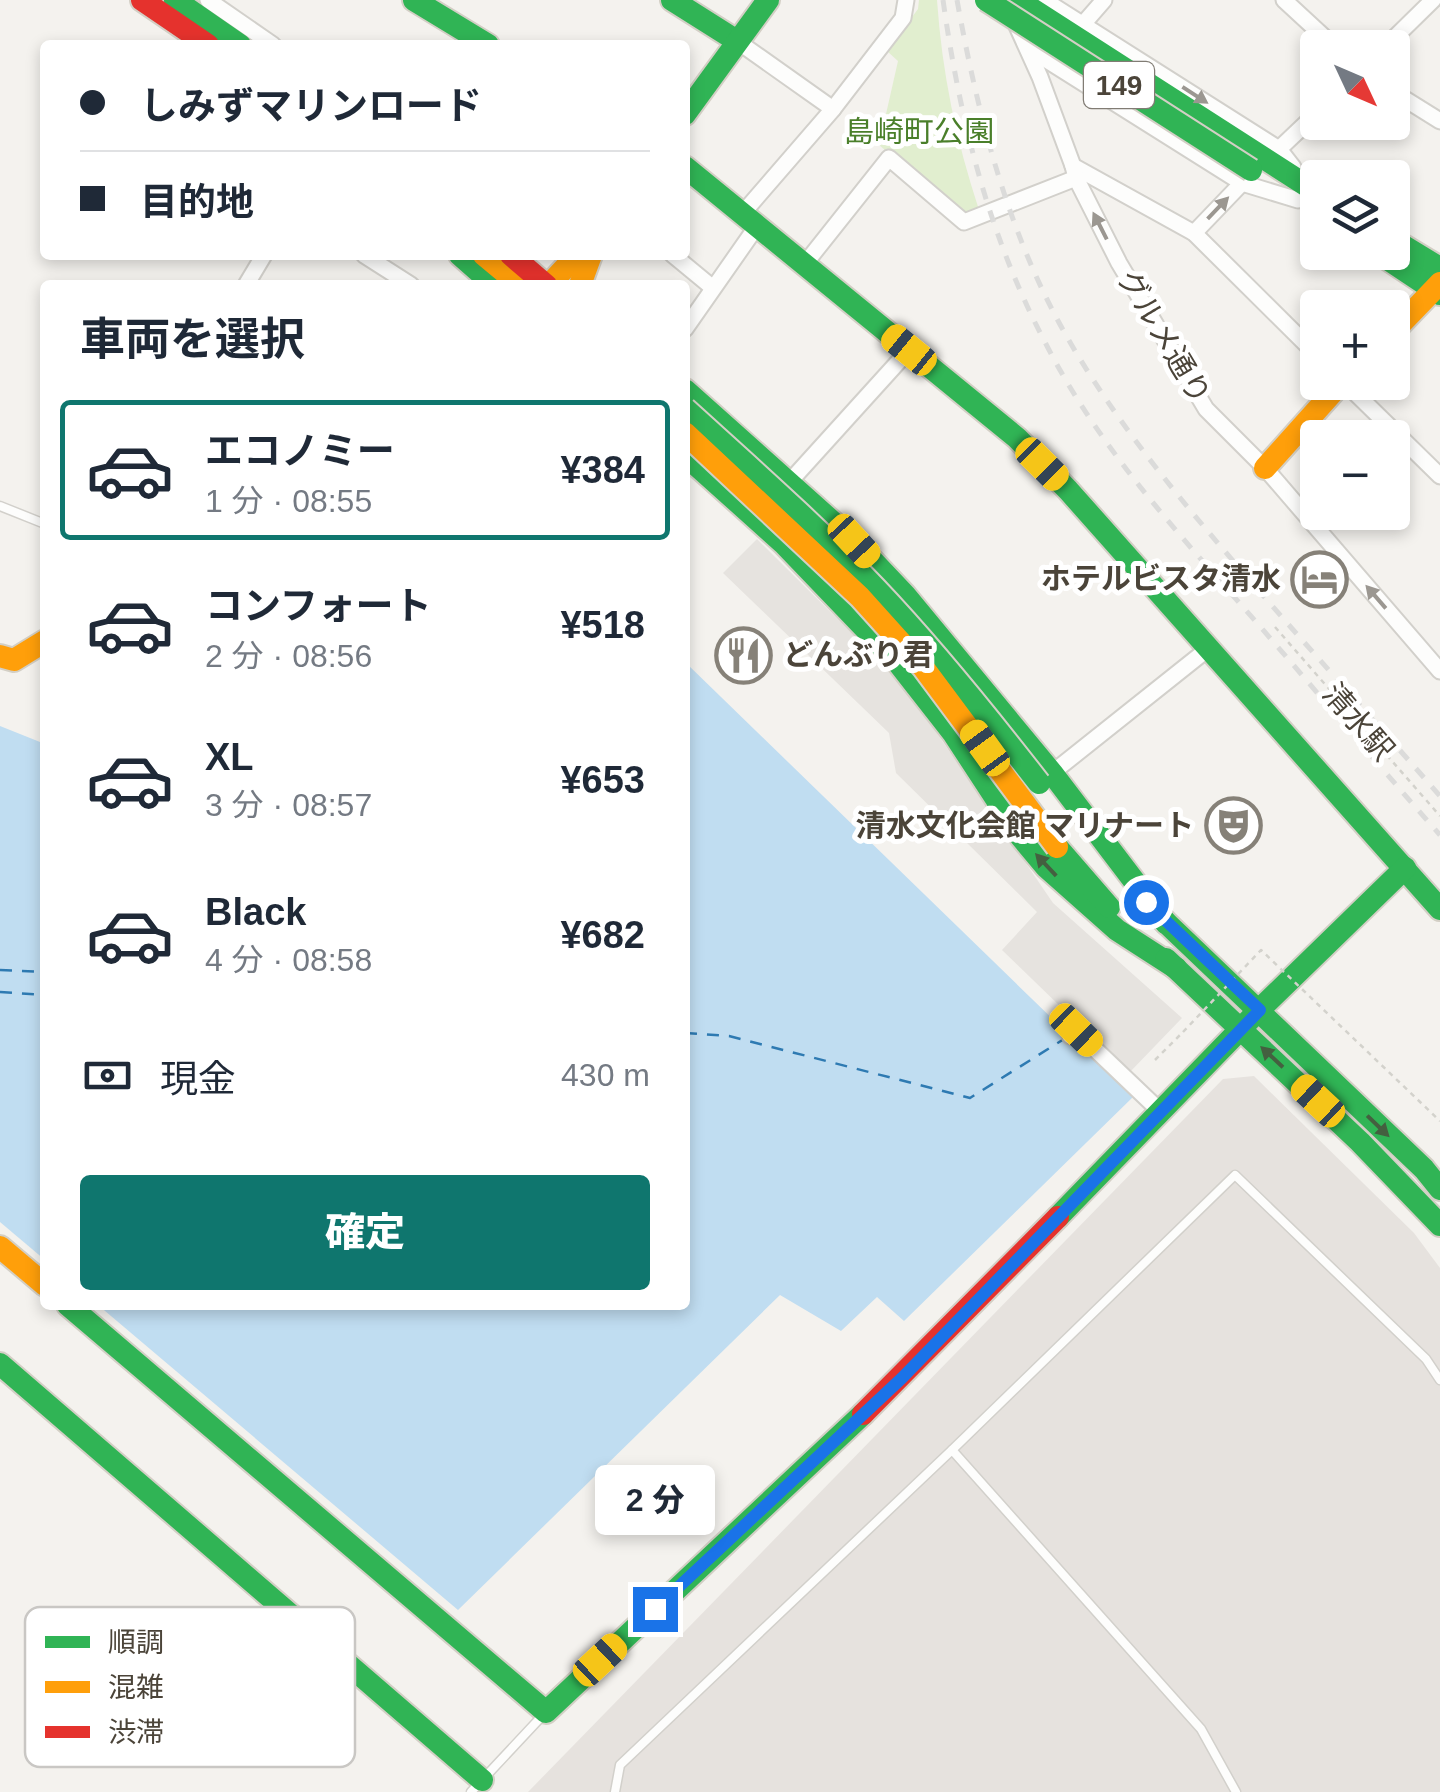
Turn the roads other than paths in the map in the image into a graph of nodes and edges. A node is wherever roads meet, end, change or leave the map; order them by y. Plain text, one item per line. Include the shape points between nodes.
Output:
1 (124, 0) edge
2 (142, 0) edge
3 (175, 0) edge
4 (208, 0) edge
5 (414, 0) edge
6 (672, 0) edge
7 (768, 0) edge
8 (906, 0) edge
9 (986, 0) edge
10 (1004, 0) edge
11 (1018, 0) edge
12 (1044, 0) edge
13 (1104, 0) edge
14 (1284, 0) edge
15 (1426, 2) edge
16 (1084, 22) junction
17 (1316, 30) edge
18 (1400, 30) edge
19 (177, 40) edge
20 (201, 40) edge
21 (233, 40) edge
22 (266, 40) edge
23 (480, 40) edge
24 (737, 41) junction
25 (1029, 50) junction
26 (1410, 102) edge
27 (690, 107) edge
28 (833, 109) junction
29 (1440, 121) edge
30 (1300, 128) edge
31 (1259, 165) junction
32 (690, 172) edge
33 (1074, 172) junction
34 (1300, 192) edge
35 (1300, 192) edge
36 (750, 219) junction
37 (1194, 233) junction
38 (1410, 256) edge
39 (372, 260) edge
40 (466, 260) edge
41 (490, 260) edge
42 (517, 260) edge
43 (571, 260) edge
44 (679, 260) edge
45 (804, 264) junction
46 (1410, 269) edge
47 (403, 280) edge
48 (488, 280) edge
49 (514, 280) edge
50 (542, 280) edge
51 (553, 280) edge
52 (1439, 284) edge
53 (714, 288) junction
54 (1410, 314) edge
55 (690, 322) edge
56 (1300, 338) edge
57 (909, 350) junction
58 (690, 394) edge
59 (1327, 400) edge
60 (1362, 400) edge
61 (690, 414) edge
62 (690, 438) edge
63 (690, 459) edge
64 (1265, 468) junction
65 (1440, 476) edge
66 (790, 483) junction
67 (0, 506) edge
68 (756, 518) junction
69 (40, 522) edge
70 (40, 643) edge
71 (1209, 648) junction
72 (0, 656) edge
73 (1440, 671) edge
74 (1045, 778) junction
75 (1404, 868) junction
76 (1440, 909) edge
77 (1176, 968) junction
78 (1260, 1010) junction
79 (1242, 1029) junction
80 (1070, 1036) dead end
81 (1160, 1112) junction
82 (1440, 1188) edge
83 (1440, 1225) edge
84 (0, 1247) edge
85 (40, 1281) edge
86 (74, 1310) edge
87 (0, 1364) edge
88 (1440, 1380) edge
89 (952, 1450) junction
90 (275, 1607) edge
91 (355, 1678) edge
92 (546, 1712) junction
93 (480, 1788) edge
94 (615, 1792) edge
95 (1236, 1792) edge

1 - 19 main road
2 - 20 main road
3 - 21 main road
4 - 22 street
5 - 23 main road
6 - 24 main road
7 - 24 main road
8 - 28 street via 903,18
9 - 31 main road, 149, bridge
10 - 25 street, グルメ通り
11 - 31 main road, 149
12 - 16 street
13 - 16 street
14 - 17 street
15 - 18 street
16 -> 31 street
24 - 27 main road
24 - 28 street
25 - 31 street
25 - 33 street, グルメ通り
26 - 29 street
28 - 36 street
30 - 31 street
31 - 34 main road, 149
31 - 35 street
37 -> 31 street
32 - 36 main road
33 - 37 street
33 - 45 street via 964,222 889,158
64 -> 33 street, グルメ通り via 1206,409
36 - 45 main road
36 - 53 street
37 - 56 street
38 - 52 main road
39 - 47 street
40 - 48 main road
41 - 49 main road
42 - 50 main road
43 - 51 main road
44 - 53 street
45 - 57 main road
46 - 52 main road
52 - 54 main road
53 - 55 street
57 - 66 street
57 - 71 main road via 1017,438
58 - 66 main road
59 - 64 main road
60 - 65 street
61 - 74 main road, bridge via 874,586
62 - 77 main road, bridge via 860,597 957,710 1057,847 1103,901
63 - 68 main road
73 -> 64 street, グルメ通り
66 - 68 street
66 - 74 main road via 905,595
67 - 69 lane
77 -> 68 main road via 1117,930 1046,867 899,664
70 - 72 main road via 14,660
71 - 74 street
71 - 75 main road
74 - 78 main road via 1108,865
75 - 76 main road
75 - 78 main road
77 - 79 main road
78 - 79 main road
78 -> 82 main road
79 - 81 main road
83 -> 79 main road
80 - 81 street via 1076,1030
81 - 92 main road via 902,1378
84 - 85 main road
86 - 92 main road
87 - 90 main road
88 - 89 lane via 1235,1175
89 - 94 lane via 620,1765
89 - 95 lane via 1201,1729
91 - 93 main road
92 - 93 lane

